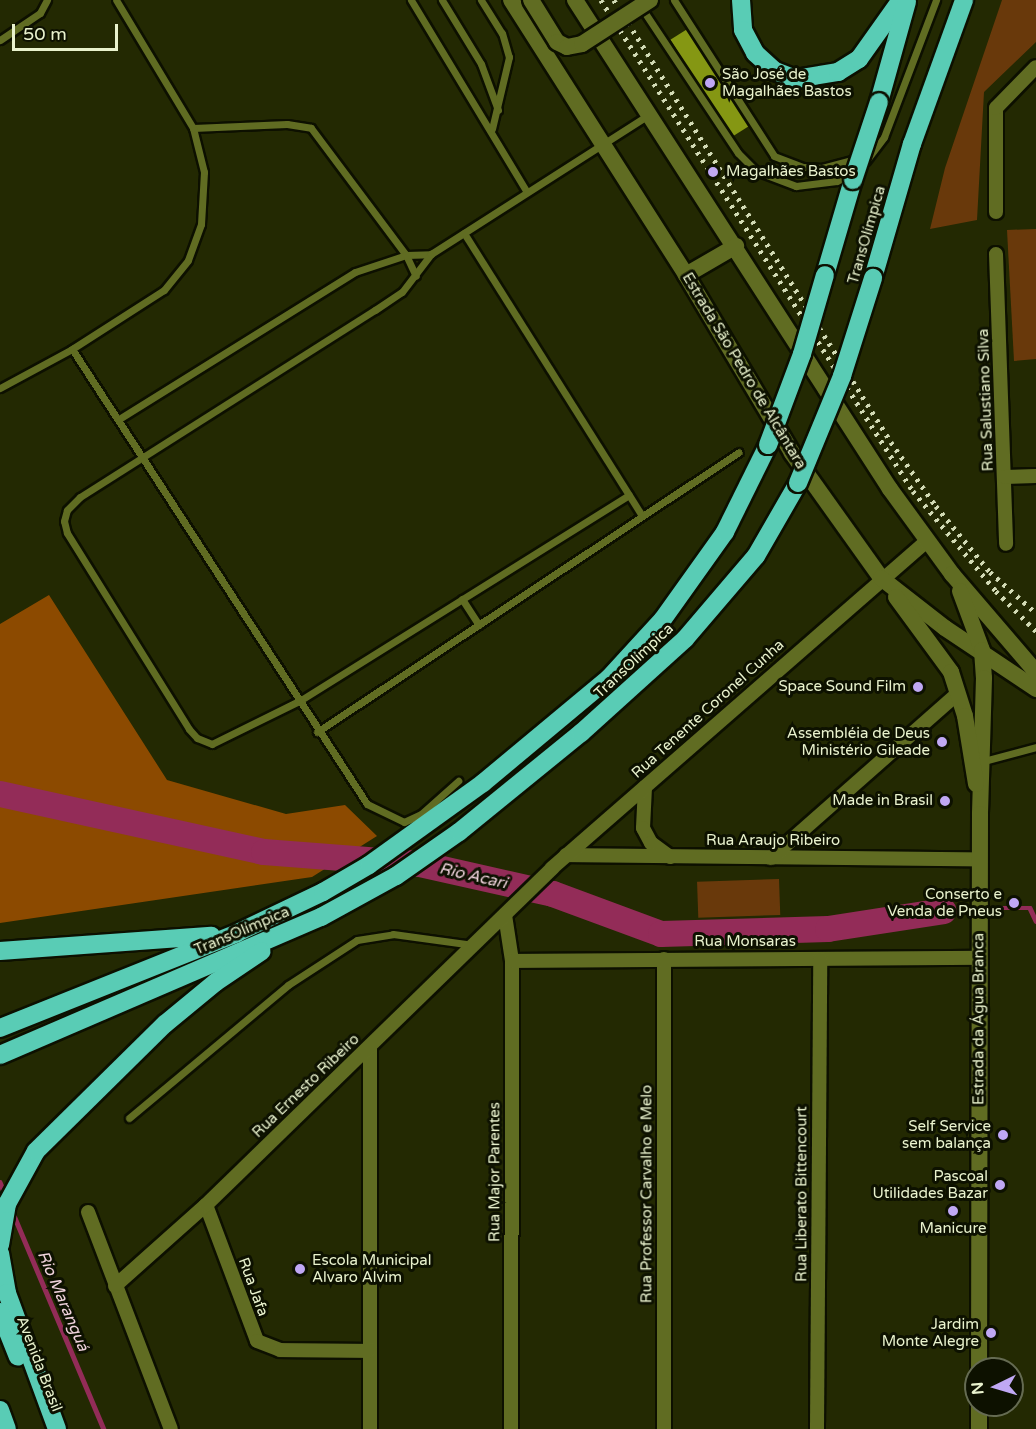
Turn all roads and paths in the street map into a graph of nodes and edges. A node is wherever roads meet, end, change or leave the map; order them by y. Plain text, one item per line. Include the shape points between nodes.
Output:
1 (47, 0) edge
2 (117, 0) edge
3 (411, 0) edge
4 (442, 0) edge
5 (481, 0) edge
6 (511, 0) edge
7 (531, 0) edge
8 (575, 0) edge
9 (636, 0) edge
10 (650, 0) edge
11 (674, 0) edge
12 (741, 0) edge
13 (901, 0) edge
14 (908, 0) edge
15 (936, 0) edge
16 (964, 0) edge
17 (0, 40) edge
18 (1036, 67) edge
19 (498, 110) junction
20 (648, 115) junction
21 (193, 128) junction
22 (492, 129) junction
23 (884, 137) junction
24 (603, 144) junction
25 (527, 192) junction
26 (996, 212) dead end
27 (464, 233) junction
28 (736, 246) junction
29 (431, 254) junction
30 (996, 254) dead end
31 (406, 255) junction
32 (686, 275) junction
33 (416, 276) junction
34 (72, 349) junction
35 (0, 388) edge
36 (119, 419) junction
37 (739, 452) dead end
38 (143, 456) junction
39 (1036, 476) edge
40 (1005, 477) junction
41 (629, 495) junction
42 (642, 516) junction
43 (927, 541) junction
44 (1006, 544) dead end
45 (952, 574) junction
46 (881, 578) junction
47 (462, 599) junction
48 (479, 625) junction
49 (982, 650) junction
50 (1036, 672) edge
51 (1036, 689) edge
52 (958, 693) junction
53 (299, 701) junction
54 (317, 732) junction
55 (1036, 747) edge
56 (984, 762) junction
57 (458, 781) dead end
58 (645, 787) junction
59 (980, 814) junction
60 (566, 855) junction
61 (670, 857) junction
62 (771, 858) junction
63 (980, 859) junction
64 (510, 910) junction
65 (324, 916) junction
66 (237, 933) junction
67 (476, 945) junction
68 (0, 951) edge
69 (979, 958) junction
70 (664, 959) junction
71 (820, 959) junction
72 (512, 961) junction
73 (0, 1028) edge
74 (370, 1047) junction
75 (0, 1055) edge
76 (129, 1118) dead end
77 (206, 1205) junction
78 (88, 1212) dead end
79 (0, 1245) edge
80 (0, 1253) edge
81 (115, 1286) junction
82 (0, 1312) edge
83 (369, 1351) junction
84 (979, 1357) edge
85 (0, 1410) edge
86 (7, 1429) edge
87 (45, 1429) edge
88 (57, 1429) edge
89 (171, 1429) edge
90 (370, 1429) edge
91 (511, 1429) edge
92 (664, 1429) edge
93 (817, 1429) edge

1 - 17 lane via 40,13
2 - 21 lane
3 - 22 lane
4 - 19 lane via 475,54
5 - 19 lane via 508,51
6 - 24 street, Estrada São Pedro de Alcântara
7 - 10 street, bridge via 557,42 567,47 582,44
8 - 20 street
9 - 23 lane, TransOlímpica via 738,153 756,171 796,186 837,181 870,157
11 - 23 lane via 774,156 803,167 837,166 853,160
12 - 13 highway via 743,30 755,53 770,67 796,79 838,72 859,59
14 - 66 highway, TransOlímpica, bridge via 802,354 768,445 725,532 663,619 608,679 572,711 421,829 369,865
15 - 23 lane, TransOlímpica
16 - 65 highway, TransOlímpica, bridge via 912,144 842,376 798,483 756,556 685,639 620,699 459,832 396,876
18 - 26 street via 996,108
19 - 22 lane
20 - 24 lane
20 - 28 street
21 - 31 lane via 286,124 310,128
21 - 34 lane via 204,172 201,224 188,260 164,290
22 - 25 lane
24 - 25 lane
24 - 32 street, Estrada São Pedro de Alcântara
25 - 27 lane
27 - 29 lane
27 - 41 lane
28 - 32 street
28 - 43 street
29 - 31 lane
29 - 33 lane
30 - 40 street, Rua Salustiano Silva
31 - 33 lane
31 - 36 lane via 355,273
32 - 46 street, Estrada São Pedro de Alcântara via 792,453
33 - 38 lane via 402,292 375,310
34 - 35 lane
34 - 36 lane
36 - 38 lane
37 - 42 lane
38 - 53 lane
38 - 53 lane via 80,497 67,510 64,521 67,533 189,729 204,741 219,744
39 - 40 street
40 - 44 street, Rua Salustiano Silva
41 - 42 lane
41 - 47 lane
42 - 48 lane
43 - 45 street
43 - 46 street, Rua Tenente Coronel Cunha
45 - 49 street, Estrada da Água Branca
45 - 50 street
46 - 49 street, Estrada São Pedro de Alcântara via 945,628
46 - 52 street, Estrada da Água Branca via 941,657
46 - 58 street, Rua Tenente Coronel Cunha
47 - 48 lane
47 - 53 lane
48 - 54 lane
49 - 51 street, Estrada São Pedro de Alcântara
49 - 56 street, Estrada da Água Branca
52 - 59 street, Estrada da Água Branca
52 - 62 street
53 - 54 lane
54 - 57 lane via 367,804 404,822 421,814
55 - 56 lane
56 - 59 street, Estrada da Água Branca
58 - 60 street, Rua Tenente Coronel Cunha
58 - 61 street via 643,828 651,843
59 - 63 street, Estrada da Água Branca
60 - 61 street, Rua Araujo Ribeiro
60 - 64 street, Rua Tenente Coronel Cunha
61 - 62 street, Rua Araujo Ribeiro
62 - 63 street, Rua Araujo Ribeiro
63 - 69 street, Estrada da Água Branca
64 - 67 street, Rua Ernesto Ribeiro
64 - 72 street, Rua Major Parentes
65 - 75 highway, TransOlímpica
65 - 79 highway via 216,982 165,1024 36,1151 7,1204
66 - 68 highway
66 - 73 highway, TransOlímpica
67 - 74 street, Rua Ernesto Ribeiro
67 - 76 lane via 393,934 357,940 288,985
69 - 71 street, Rua Monsaras
69 - 84 street, Estrada da Água Branca
70 - 71 street, Rua Monsaras
70 - 72 street, Rua Monsaras
70 - 92 street, Rua Professor Carvalho e Melo
71 - 93 street, Rua Liberato Bittencourt
72 - 91 street, Rua Major Parentes
74 - 77 street, Rua Ernesto Ribeiro
74 - 83 street
77 - 81 street, Rua Ernesto Ribeiro
77 - 83 street, Rua Jafa via 257,1341 280,1350
78 - 81 street
80 - 88 highway via 2,1275
81 - 89 street
82 - 87 highway, Avenida Brasil
83 - 90 street
85 - 86 highway

